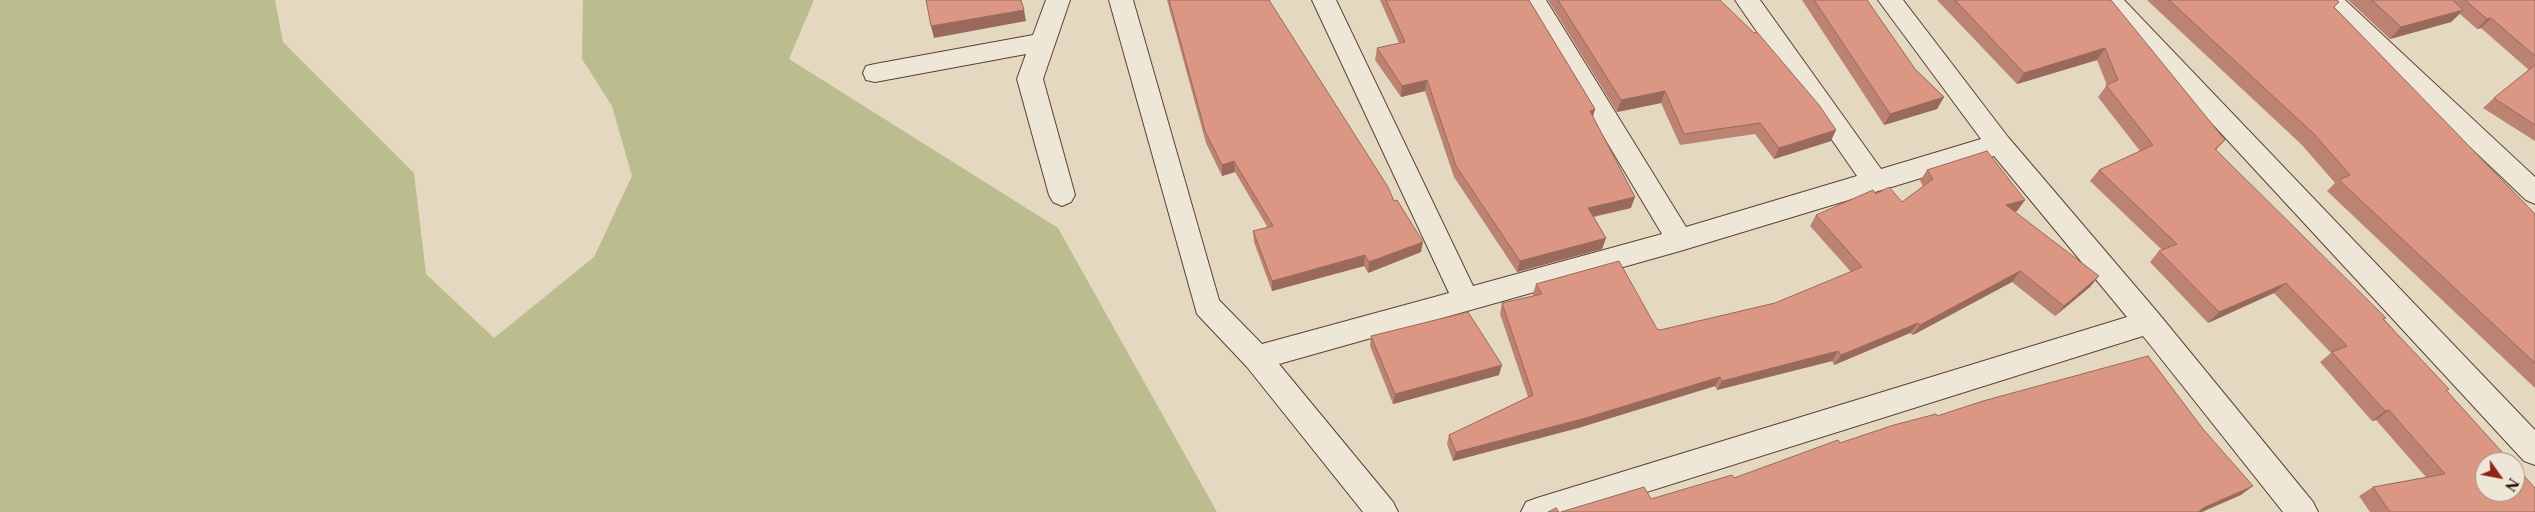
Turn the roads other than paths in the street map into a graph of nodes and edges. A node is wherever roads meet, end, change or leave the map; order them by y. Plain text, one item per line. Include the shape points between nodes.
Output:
1 (1058, 0) edge
2 (1121, 0) edge
3 (1324, 0) edge
4 (1534, 0) edge
5 (1747, 0) edge
6 (1890, 0) edge
7 (2110, 0) edge
8 (2330, 0) edge
9 (1043, 42) junction
10 (875, 73) dead end
11 (1999, 144) junction
12 (1876, 182) junction
13 (2535, 193) edge
14 (1062, 195) dead end
15 (1680, 240) junction
16 (1466, 300) junction
17 (2149, 322) junction
18 (1257, 358) junction
19 (2535, 451) edge
20 (1382, 512) edge
21 (1537, 512) edge
22 (2302, 512) edge

1 - 9 street
2 - 18 street via 1207,306
3 - 16 street
4 - 15 street
5 - 12 street
6 - 11 street
7 - 19 street
8 - 13 street
9 - 10 street
9 - 14 street via 1030,79
11 - 12 street
11 - 17 street
12 - 15 street
15 - 16 street
16 - 18 street
17 - 21 street
17 - 22 street
18 - 20 street

